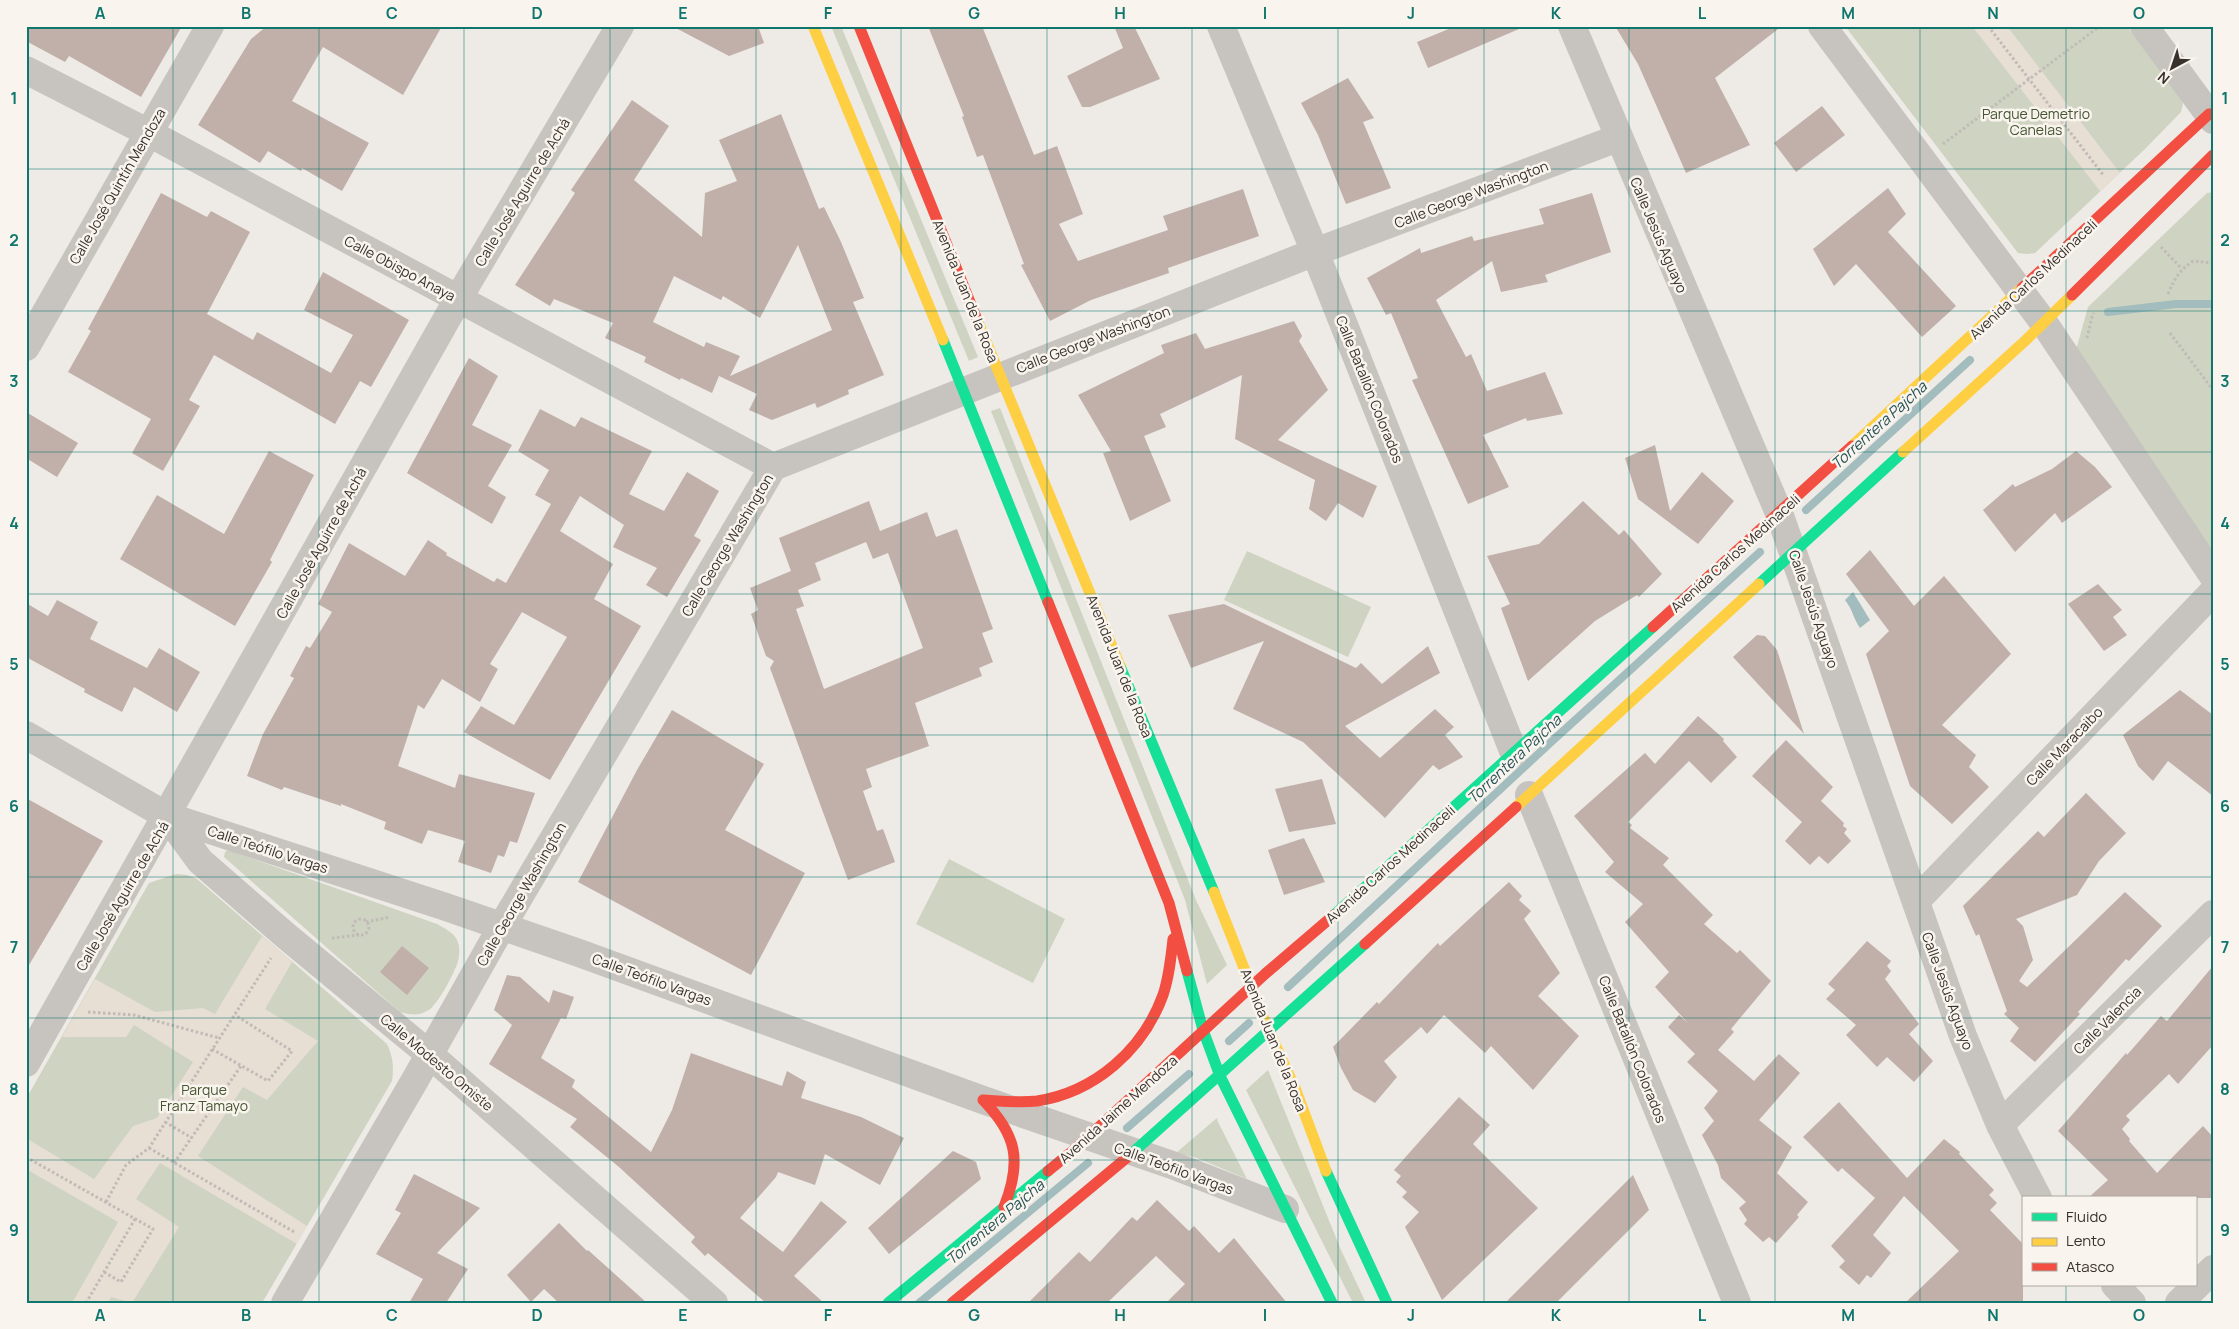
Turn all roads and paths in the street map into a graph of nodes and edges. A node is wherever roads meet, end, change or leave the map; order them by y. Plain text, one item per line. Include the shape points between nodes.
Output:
1 (210, 26) edge
2 (620, 26) edge
3 (813, 26) edge
4 (860, 26) edge
5 (1221, 26) edge
6 (1572, 26) edge
7 (1822, 26) edge
8 (1988, 26) edge
9 (2100, 26) edge
10 (2144, 26) edge
11 (26, 70) edge
12 (2029, 79) junction
13 (2211, 116) edge
14 (147, 132) junction
15 (1618, 138) junction
16 (1937, 149) dead end
17 (2213, 155) edge
18 (2104, 177) dead end
19 (2168, 240) dead end
20 (2161, 247) junction
21 (1315, 252) junction
22 (2154, 254) dead end
23 (2213, 263) edge
24 (2182, 269) junction
25 (2020, 291) junction
26 (2168, 294) dead end
27 (458, 299) junction
28 (2098, 308) dead end
29 (2044, 323) junction
30 (2170, 333) dead end
31 (2086, 340) dead end
32 (26, 347) edge
33 (1000, 376) junction
34 (2213, 390) edge
35 (963, 391) junction
36 (773, 467) junction
37 (1779, 512) junction
38 (1794, 551) junction
39 (2213, 576) edge
40 (2213, 592) edge
41 (26, 735) edge
42 (1514, 753) junction
43 (1529, 795) junction
44 (167, 816) junction
45 (1916, 901) junction
46 (1169, 903) junction
47 (2213, 914) edge
48 (368, 924) joint
49 (502, 926) junction
50 (273, 955) dead end
51 (1251, 987) junction
52 (88, 1012) dead end
53 (234, 1015) junction
54 (1268, 1029) junction
55 (1203, 1030) junction
56 (219, 1038) junction
57 (212, 1049) junction
58 (429, 1054) junction
59 (26, 1063) edge
60 (241, 1066) junction
61 (1220, 1076) junction
62 (983, 1100) junction
63 (166, 1122) junction
64 (2000, 1125) junction
65 (1088, 1136) junction
66 (192, 1138) junction
67 (149, 1148) junction
68 (1132, 1152) junction
69 (26, 1157) edge
70 (174, 1163) junction
71 (2037, 1196) edge
72 (106, 1202) junction
73 (1004, 1207) junction
74 (1285, 1209) junction
75 (136, 1219) junction
76 (296, 1233) dead end
77 (2213, 1269) edge
78 (104, 1272) junction
79 (2116, 1286) edge
80 (86, 1303) edge
81 (285, 1303) edge
82 (714, 1303) edge
83 (888, 1303) edge
84 (952, 1303) edge
85 (1332, 1303) edge
86 (1387, 1303) edge
87 (1737, 1303) edge
88 (2132, 1303) edge
89 (2179, 1303) edge

1 - 14 street, Calle José Quintín Mendoza
2 - 27 street, Calle José Aguirre de Achá
3 - 35 main road
4 - 33 main road, Avenida Juan de la Rosa
5 - 21 street, Calle Batallón Colorados
6 - 15 street, Calle Jesús Aguayo
7 - 25 street
8 - 12 path
9 - 12 path
10 - 13 street
11 - 14 street, Calle Obispo Anaya
12 - 16 path
12 - 18 path
13 - 25 main road, Avenida Carlos Medinaceli
14 - 27 street, Calle Obispo Anaya
14 - 32 street, Calle José Quintín Mendoza
15 - 21 street, Calle George Washington
15 - 37 street, Calle Jesús Aguayo
17 - 29 main road
19 - 20 path
20 - 22 path
20 - 24 path
21 - 33 street, Calle George Washington
21 - 42 street, Calle Batallón Colorados
23 - 24 path via 2193,261
24 - 26 path
25 - 29 street
25 - 37 main road, Avenida Carlos Medinaceli
27 - 36 street, Calle Obispo Anaya
27 - 44 street, Calle José Aguirre de Achá
28 - 31 path
29 - 38 main road
29 - 39 street
30 - 34 path
33 - 35 street, Calle George Washington
33 - 51 main road, Avenida Juan de la Rosa
35 - 36 street, Calle George Washington
35 - 46 main road
36 - 49 street, Calle George Washington
37 - 38 street, Calle Jesús Aguayo
37 - 42 main road, Avenida Carlos Medinaceli
38 - 43 main road
38 - 45 street, Calle Jesús Aguayo
40 - 45 street, Calle Maracaibo
41 - 44 street, Calle Teófilo Vargas
42 - 51 main road, Avenida Carlos Medinaceli
43 - 54 main road
43 - 87 street, Calle Batallón Colorados
44 - 49 street, Calle Teófilo Vargas
44 - 58 street, Calle Modesto Omiste via 200,862
44 - 59 street, Calle José Aguirre de Achá
45 - 64 street, Calle Jesús Aguayo via 1963,1036
46 - 55 main road
46 - 62 main road via 1174,940 1170,978 1157,1013 1142,1038 1122,1060 1098,1078 1051,1098 1014,1102
47 - 64 street, Calle Valencia
48 - 48 path via 357,920 353,930 364,935 368,932
49 - 58 street, Calle George Washington
49 - 62 street, Calle Teófilo Vargas
50 - 53 path
51 - 54 main road, Avenida Juan de la Rosa
51 - 55 main road, Avenida Jaime Mendoza
52 - 56 path via 134,1015
53 - 56 path
53 - 60 path via 292,1051 268,1081
54 - 61 main road
54 - 86 main road, Avenida Juan de la Rosa via 1295,1088 1329,1180
55 - 61 main road
55 - 65 main road, Avenida Jaime Mendoza
56 - 57 path
57 - 60 path
57 - 63 path
58 - 81 street, Calle George Washington
58 - 82 street, Calle Modesto Omiste
60 - 66 path
61 - 68 main road
61 - 74 main road
62 - 65 street, Calle Teófilo Vargas
62 - 73 main road via 998,1114 1015,1149 1016,1169
63 - 66 path
63 - 67 path
64 - 71 street, Calle Jesús Aguayo
65 - 68 street, Calle Teófilo Vargas
65 - 73 main road, Avenida Jaime Mendoza
66 - 70 path
67 - 70 path
67 - 72 path via 126,1165
68 - 74 street, Calle Teófilo Vargas
68 - 84 main road
69 - 72 path
70 - 76 path
72 - 75 path
73 - 83 main road, Avenida Jaime Mendoza
74 - 85 main road
75 - 78 path
75 - 78 path via 153,1229 122,1282
77 - 89 street
78 - 80 path
79 - 88 street

